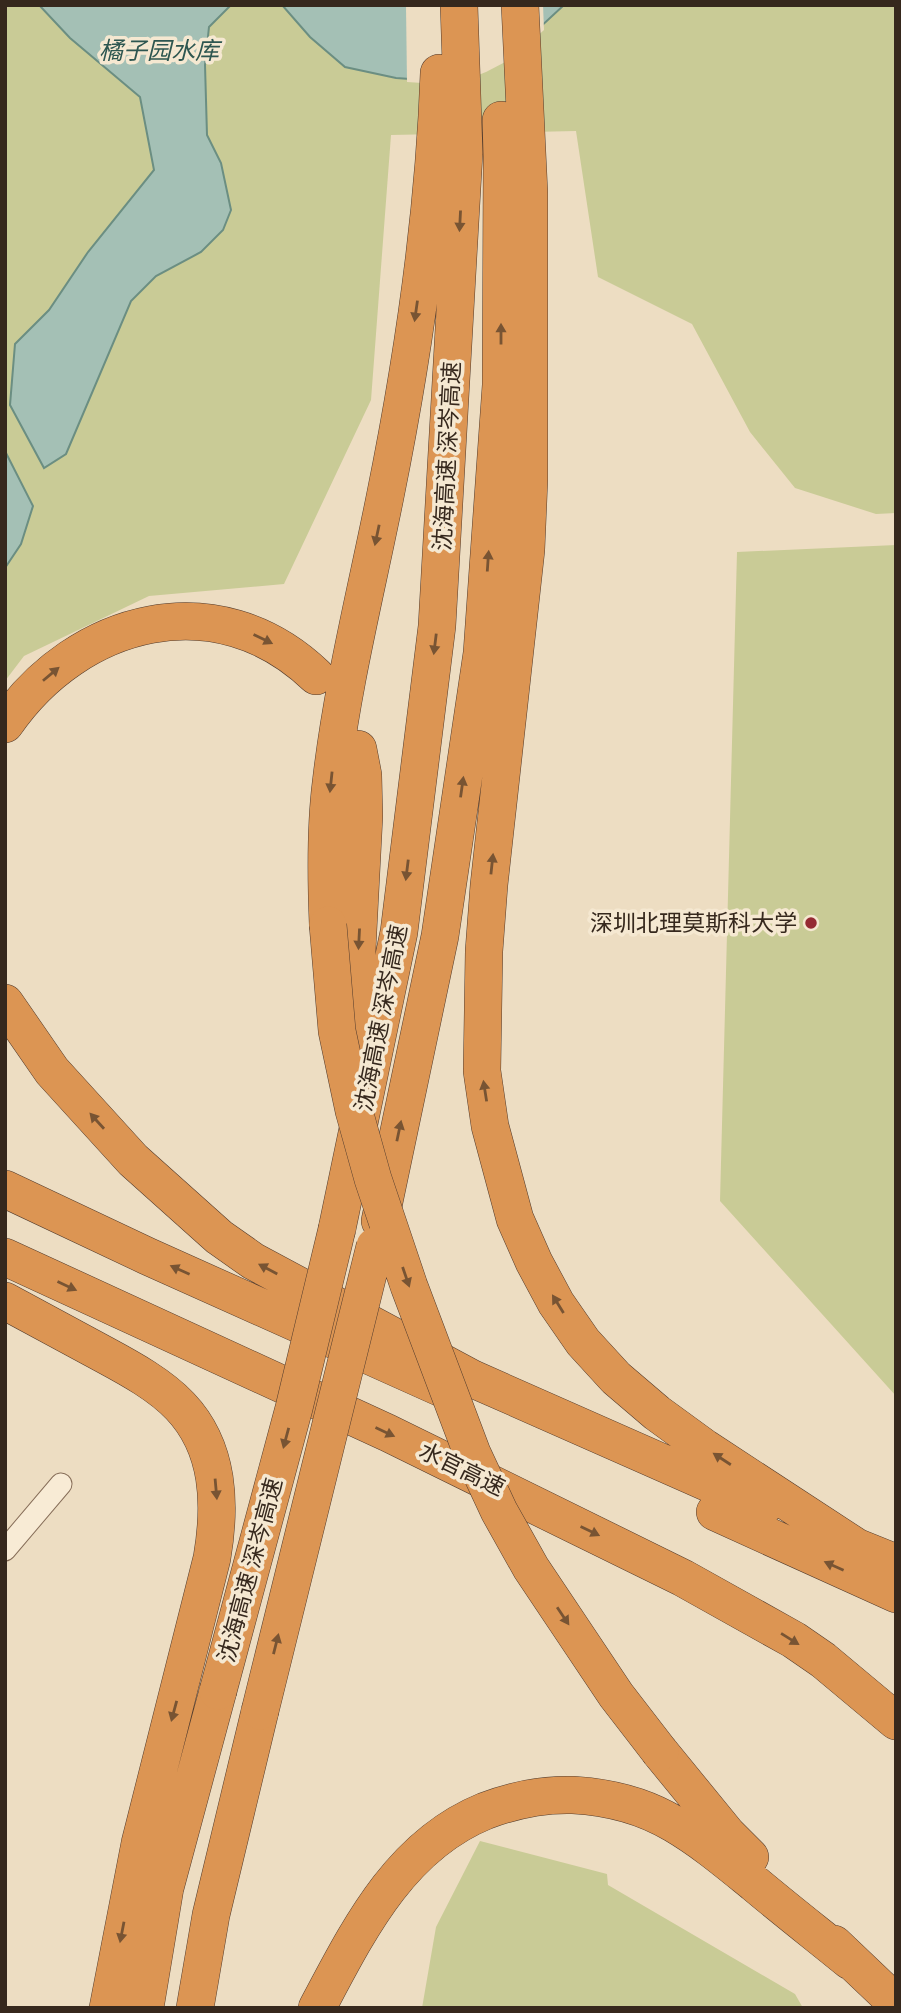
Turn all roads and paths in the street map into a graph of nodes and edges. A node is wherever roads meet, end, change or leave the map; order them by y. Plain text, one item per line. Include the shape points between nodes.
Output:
1 (437, 5) edge
2 (459, 5) edge
3 (496, 5) edge
4 (520, 5) edge
5 (450, 149) junction
6 (515, 156) junction
7 (316, 676) dead end
8 (5, 724) edge
9 (358, 749) dead end
10 (5, 1003) edge
11 (5, 1189) edge
12 (339, 1219) junction
13 (5, 1257) edge
14 (5, 1301) edge
15 (61, 1484) dead end
16 (5, 1550) edge
17 (861, 1550) junction
18 (896, 1563) edge
19 (896, 1594) edge
20 (896, 1721) edge
21 (850, 1961) junction
22 (896, 2003) edge
23 (108, 2008) edge
24 (145, 2008) edge
25 (195, 2008) edge
26 (317, 2008) edge

1 - 5 highway via 439,70
2 - 5 highway, 沈海高速 深岑高速
3 - 6 highway, 沈海高速 深岑高速
4 - 6 highway
5 -> 12 highway, 沈海高速 深岑高速 via 437,626 399,932
5 -> 21 highway, bridge via 429,223 386,495 330,786 328,925 337,1031 354,1111 409,1286 472,1453 531,1568 660,1752 727,1834
17 -> 6 highway via 657,1413 583,1342 556,1303 515,1219 490,1126 482,1071 484,951 526,550 528,480
25 -> 6 highway, 沈海高速 深岑高速, bridge via 211,1915 375,1246 440,936 482,653
8 -> 7 highway via 66,661 93,644 146,625 203,621 230,626 280,648
9 -> 12 highway via 363,775 363,851
17 -> 10 highway via 473,1380 253,1261 132,1160 52,1071
19 -> 11 highway
12 -> 24 highway, 沈海高速 深岑高速, bridge via 294,1408 165,1888
13 -> 20 highway, 水官高速 via 388,1433 683,1578 794,1640
14 -> 23 highway via 158,1387 195,1425 215,1474 217,1528 212,1558 140,1843
15 - 16 street
17 - 18 highway
21 - 22 highway
21 - 26 highway via 705,1844 672,1823 644,1809 585,1796 529,1797 451,1828 428,1844 378,1900

